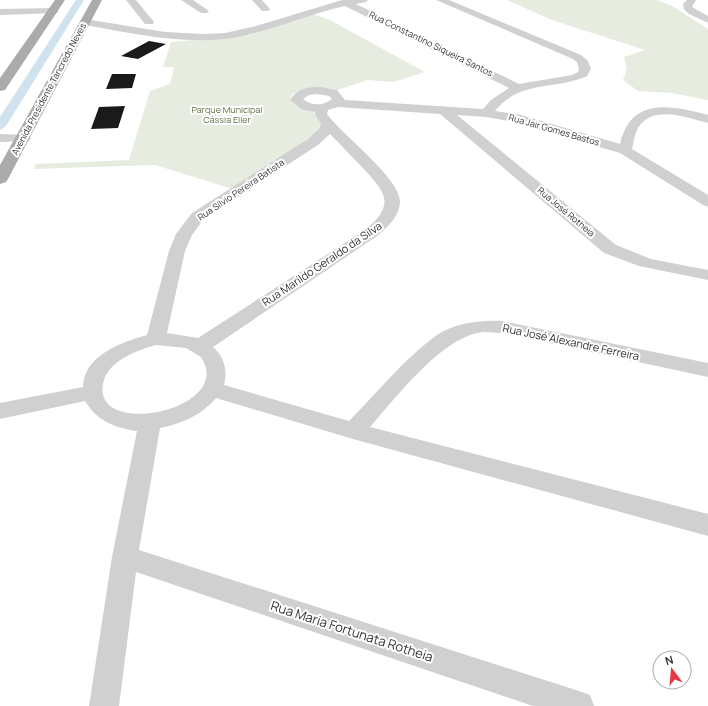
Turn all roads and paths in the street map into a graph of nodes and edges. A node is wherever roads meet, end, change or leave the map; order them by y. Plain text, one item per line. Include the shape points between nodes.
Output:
1 (60, 0) edge
2 (97, 0) edge
3 (131, 0) edge
4 (186, 0) edge
5 (257, 0) edge
6 (363, 0) edge
7 (442, 0) edge
8 (694, 1) edge
9 (345, 2) junction
10 (265, 9) dead end
11 (54, 11) junction
12 (204, 11) dead end
13 (0, 12) edge
14 (708, 20) edge
15 (85, 22) junction
16 (149, 22) dead end
17 (0, 87) edge
18 (517, 87) junction
19 (337, 102) junction
20 (322, 108) junction
21 (443, 110) junction
22 (486, 113) junction
23 (708, 119) edge
24 (328, 124) junction
25 (0, 138) edge
26 (24, 138) junction
27 (313, 142) junction
28 (347, 144) junction
29 (625, 150) junction
30 (0, 179) edge
31 (708, 202) edge
32 (708, 275) edge
33 (156, 339) junction
34 (200, 346) junction
35 (708, 370) edge
36 (212, 389) junction
37 (93, 392) junction
38 (0, 411) edge
39 (150, 422) junction
40 (353, 432) junction
41 (708, 525) edge
42 (125, 557) junction
43 (104, 706) edge
44 (580, 706) edge

1 - 11 main road
2 - 15 main road, Avenida Presidente Tancredo Neves
3 - 16 street
4 - 12 street
5 - 10 street
6 - 9 street, Rua Constantino Siqueira Santos
7 - 18 street via 577,57 585,65 586,70 574,78
8 - 14 street via 687,7
9 - 15 street, Rua Constantino Siqueira Santos via 260,29 215,36 178,37
9 - 18 street, Rua Constantino Siqueira Santos
11 - 13 street
11 - 17 main road
15 - 26 main road, Avenida Presidente Tancredo Neves
18 - 22 street via 491,105
19 - 20 street
19 - 20 street via 338,96 326,91 309,91 297,97 299,104
19 - 21 street, Rua Jair Gomes Bastos
20 - 24 street, Rua Marildo Geraldo da Silva via 321,114
21 - 22 street, Rua Jair Gomes Bastos
21 - 32 street, Rua José Rotheia via 610,249 637,260
22 - 29 street, Rua Jair Gomes Bastos via 516,118
23 - 29 street via 669,111 640,116 633,125
24 - 27 street, Rua Sílvio Pereira Batista via 326,130
24 - 28 street, Rua Marildo Geraldo da Silva
25 - 26 street
26 - 30 main road, Avenida Presidente Tancredo Neves
27 - 28 street via 334,140
27 - 33 street, Rua Sílvio Pereira Batista via 198,216 184,234 177,252
28 - 34 street, Rua Marildo Geraldo da Silva via 388,186 392,202 386,219 371,233
29 - 31 street, Rua Jair Gomes Bastos
33 - 34 street via 180,340
33 - 37 street via 118,352 104,364 95,378
34 - 36 street via 209,354 215,365 216,376
35 - 40 street, Rua José Alexandre Ferreira via 502,327 483,326 445,339 426,354
36 - 39 street via 197,404 176,416
36 - 40 street
37 - 38 street
37 - 39 street via 96,403 117,419
39 - 42 street
40 - 41 street
42 - 43 street
42 - 44 street, Rua Maria Fortunata Rotheia

